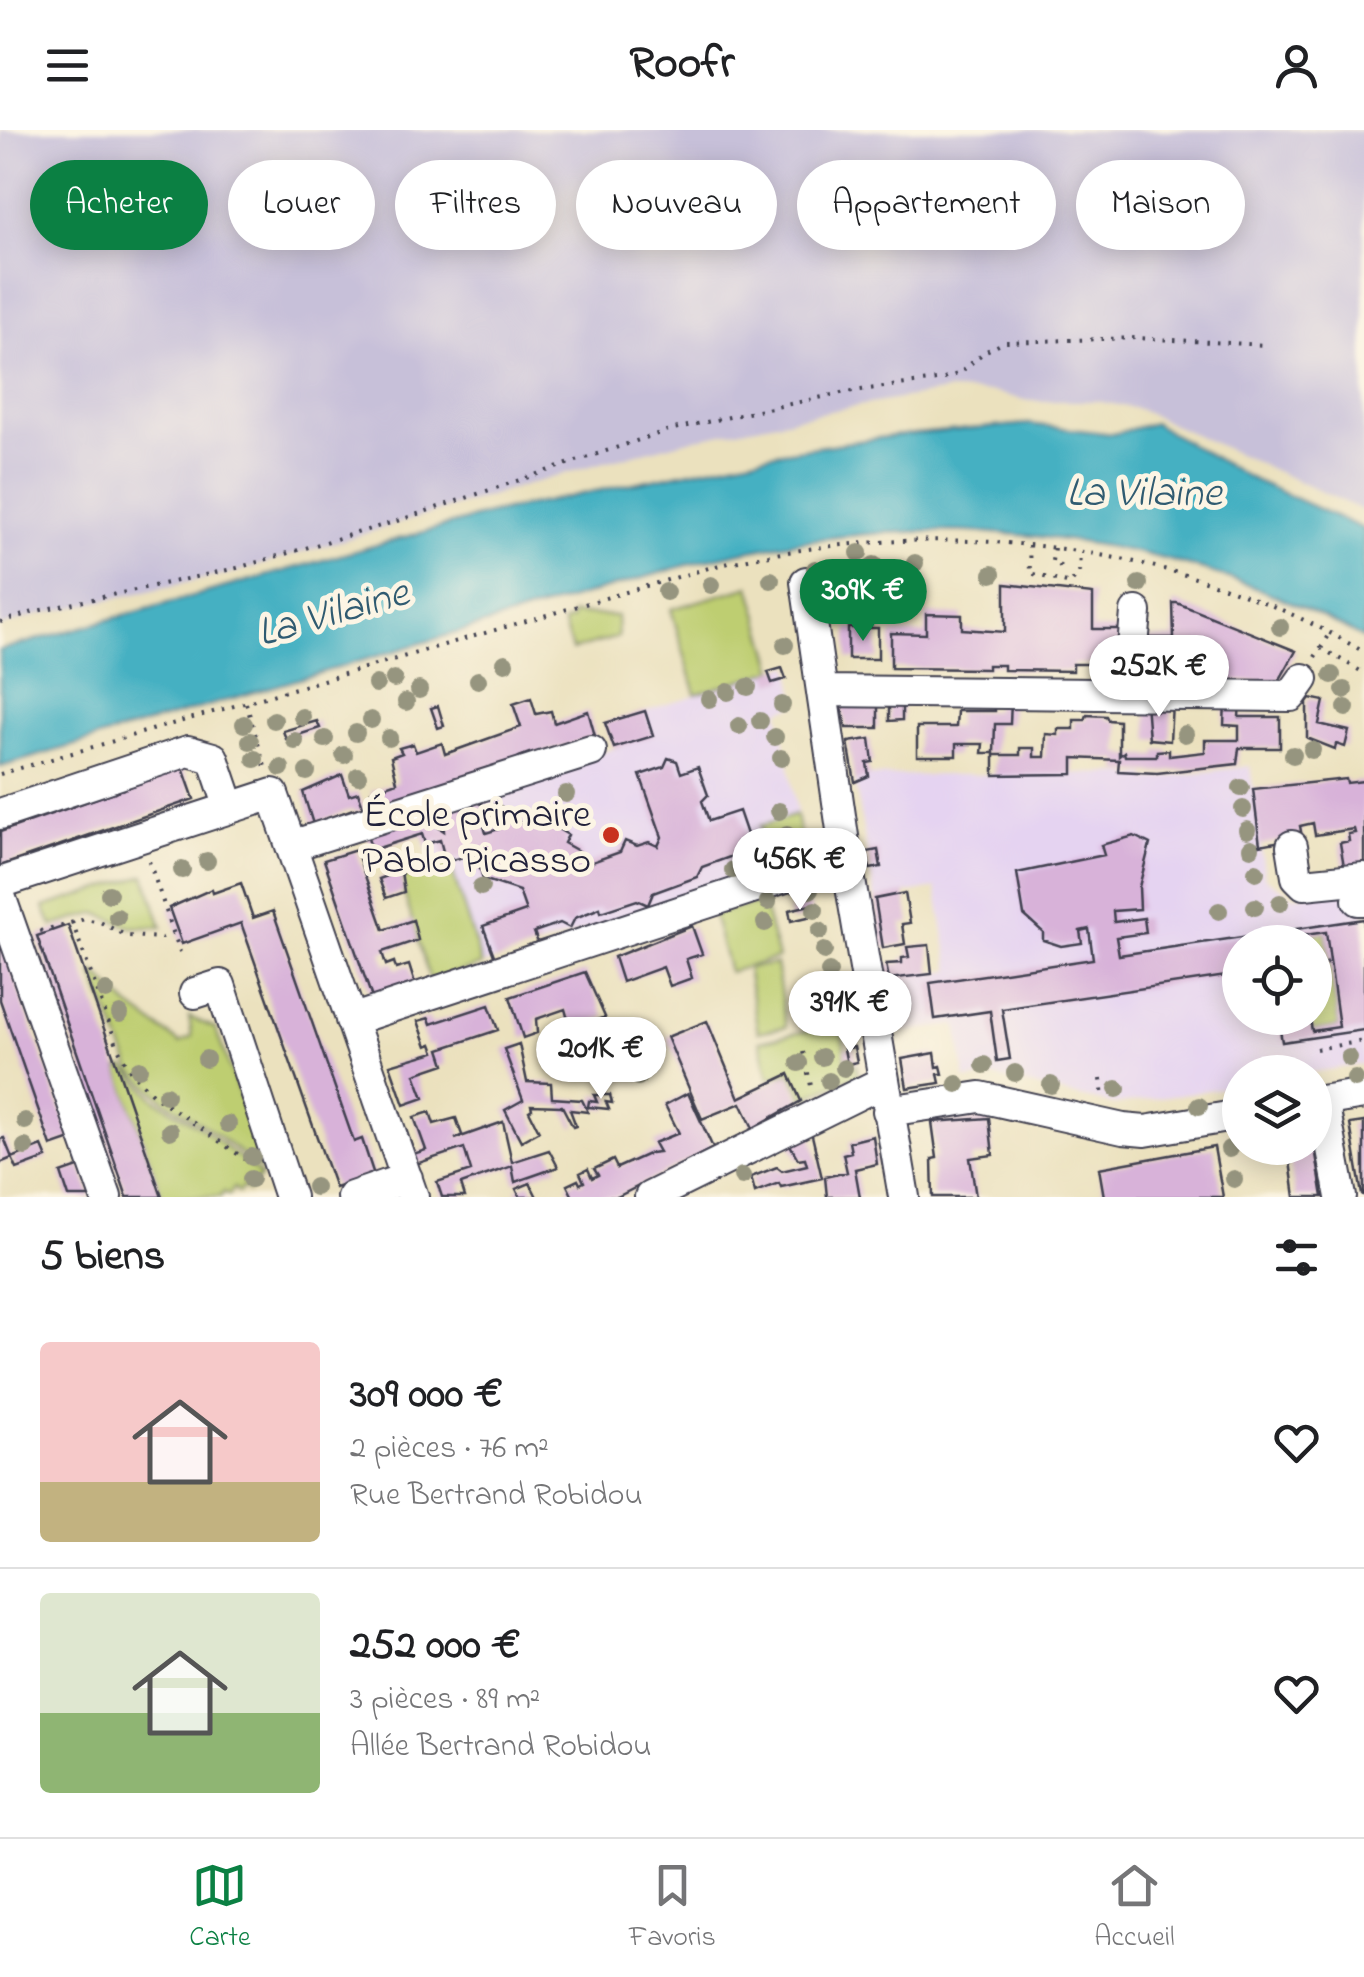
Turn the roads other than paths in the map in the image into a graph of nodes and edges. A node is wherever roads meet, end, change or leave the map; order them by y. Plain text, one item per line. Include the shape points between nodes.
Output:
1 (806, 582) dead end
2 (1136, 612) dead end
3 (1303, 678) dead end
4 (822, 691) junction
5 (1128, 694) junction
6 (591, 751) dead end
7 (230, 808) junction
8 (0, 814) edge
9 (291, 846) junction
10 (1292, 846) dead end
11 (846, 857) junction
12 (0, 883) edge
13 (1362, 893) edge
14 (0, 896) edge
15 (195, 993) dead end
16 (351, 1020) junction
17 (1364, 1094) edge
18 (886, 1096) junction
19 (1332, 1100) edge
20 (1222, 1118) edge
21 (1332, 1158) edge
22 (287, 1187) edge
23 (410, 1188) edge
24 (653, 1196) edge
25 (106, 1197) edge
26 (352, 1197) edge
27 (904, 1197) edge
28 (1341, 1197) edge

1 - 4 street
2 - 5 street
3 - 5 street via 1291,696
4 - 5 street
4 - 11 street
6 - 9 street
7 - 8 street via 213,758 188,752
7 - 9 street via 273,794
7 - 12 street
9 - 16 street
10 - 13 street via 1296,877 1304,884
11 - 16 street
11 - 18 street
14 - 25 street
15 - 22 street via 220,985
16 - 23 street
17 - 19 street
18 - 20 street via 980,1097 1123,1129
18 - 24 street via 818,1114
18 - 27 street
21 - 28 street
23 - 26 street

